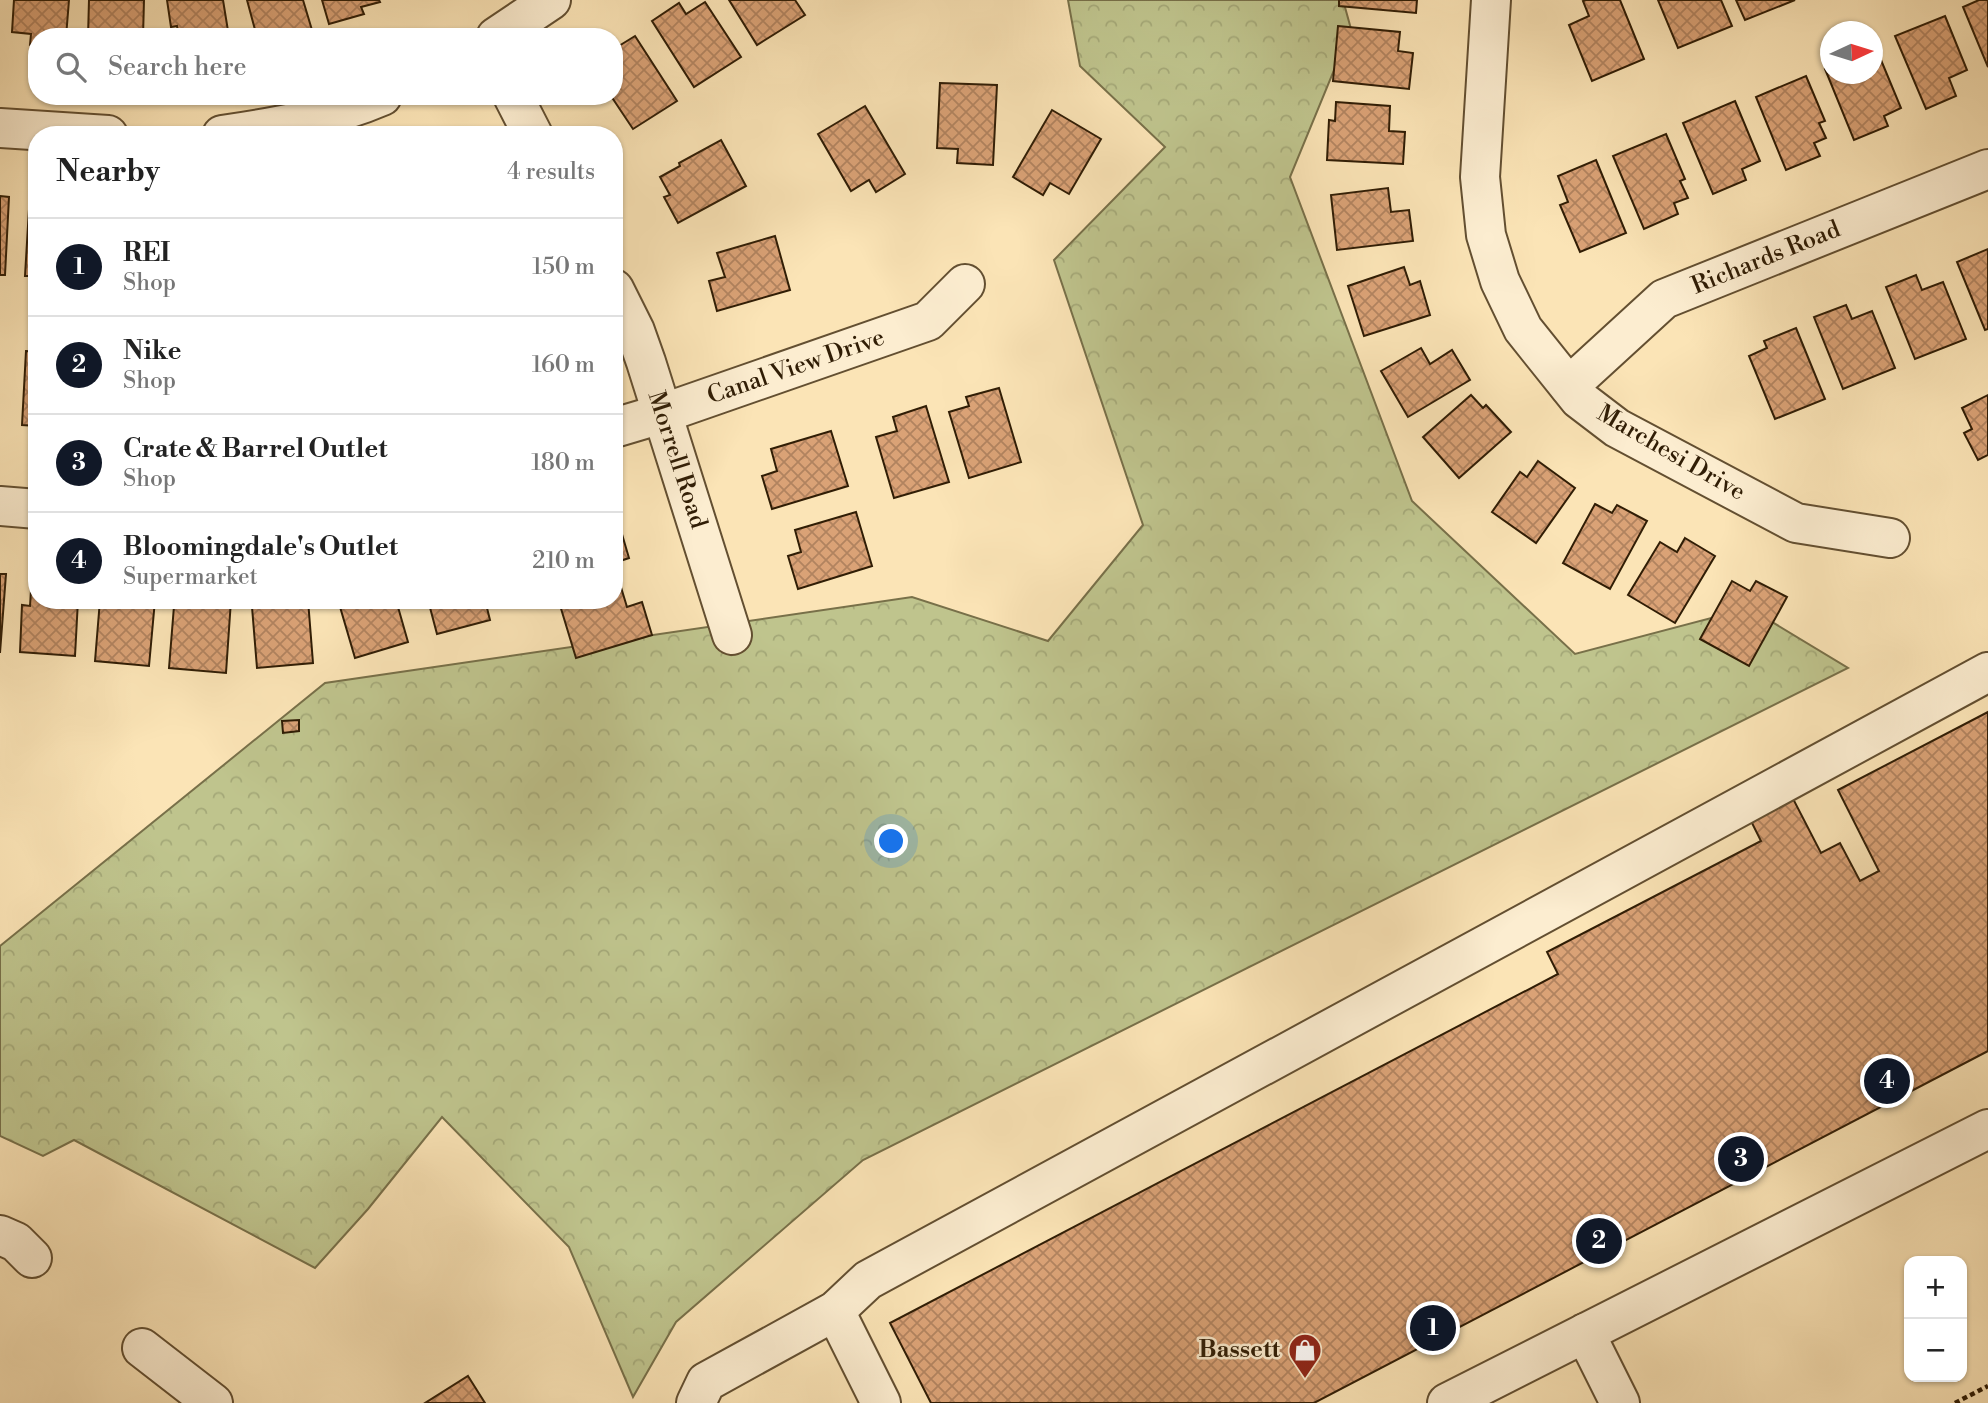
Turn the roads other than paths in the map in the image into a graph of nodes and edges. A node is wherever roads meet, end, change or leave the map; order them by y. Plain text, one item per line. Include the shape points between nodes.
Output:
1 (551, 0) edge
2 (1491, 0) edge
3 (509, 28) edge
4 (360, 105) edge
5 (518, 105) edge
6 (285, 126) edge
7 (528, 126) edge
8 (0, 128) edge
9 (28, 130) edge
10 (1988, 169) edge
11 (965, 284) dead end
12 (623, 308) edge
13 (1569, 386) junction
14 (661, 414) junction
15 (623, 425) edge
16 (0, 506) edge
17 (28, 508) edge
18 (1891, 538) dead end
19 (732, 635) dead end
20 (1988, 672) edge
21 (1988, 1129) edge
22 (0, 1236) edge
23 (32, 1258) dead end
24 (835, 1311) junction
25 (1584, 1333) junction
26 (142, 1348) dead end
27 (213, 1403) edge
28 (696, 1403) edge
29 (881, 1403) edge
30 (1447, 1403) edge
31 (1620, 1403) edge

1 - 3 street
2 - 13 street, Marchesi Drive via 1480,177 1486,235 1500,281 1523,329
4 - 6 street
5 - 7 street
8 - 9 street
10 - 13 street, Richards Road via 1664,299
11 - 14 street, Canal View Drive via 928,321
12 - 14 street, Morrell Road
13 - 18 street, Marchesi Drive via 1618,428 1796,523
14 - 15 street, Canal View Drive
14 - 19 street, Morrell Road
16 - 17 street
20 - 24 street via 868,1280
21 - 25 street
22 - 23 street via 16,1242
24 - 28 street via 706,1382
24 - 29 street
25 - 30 street
25 - 31 street
26 - 27 street

